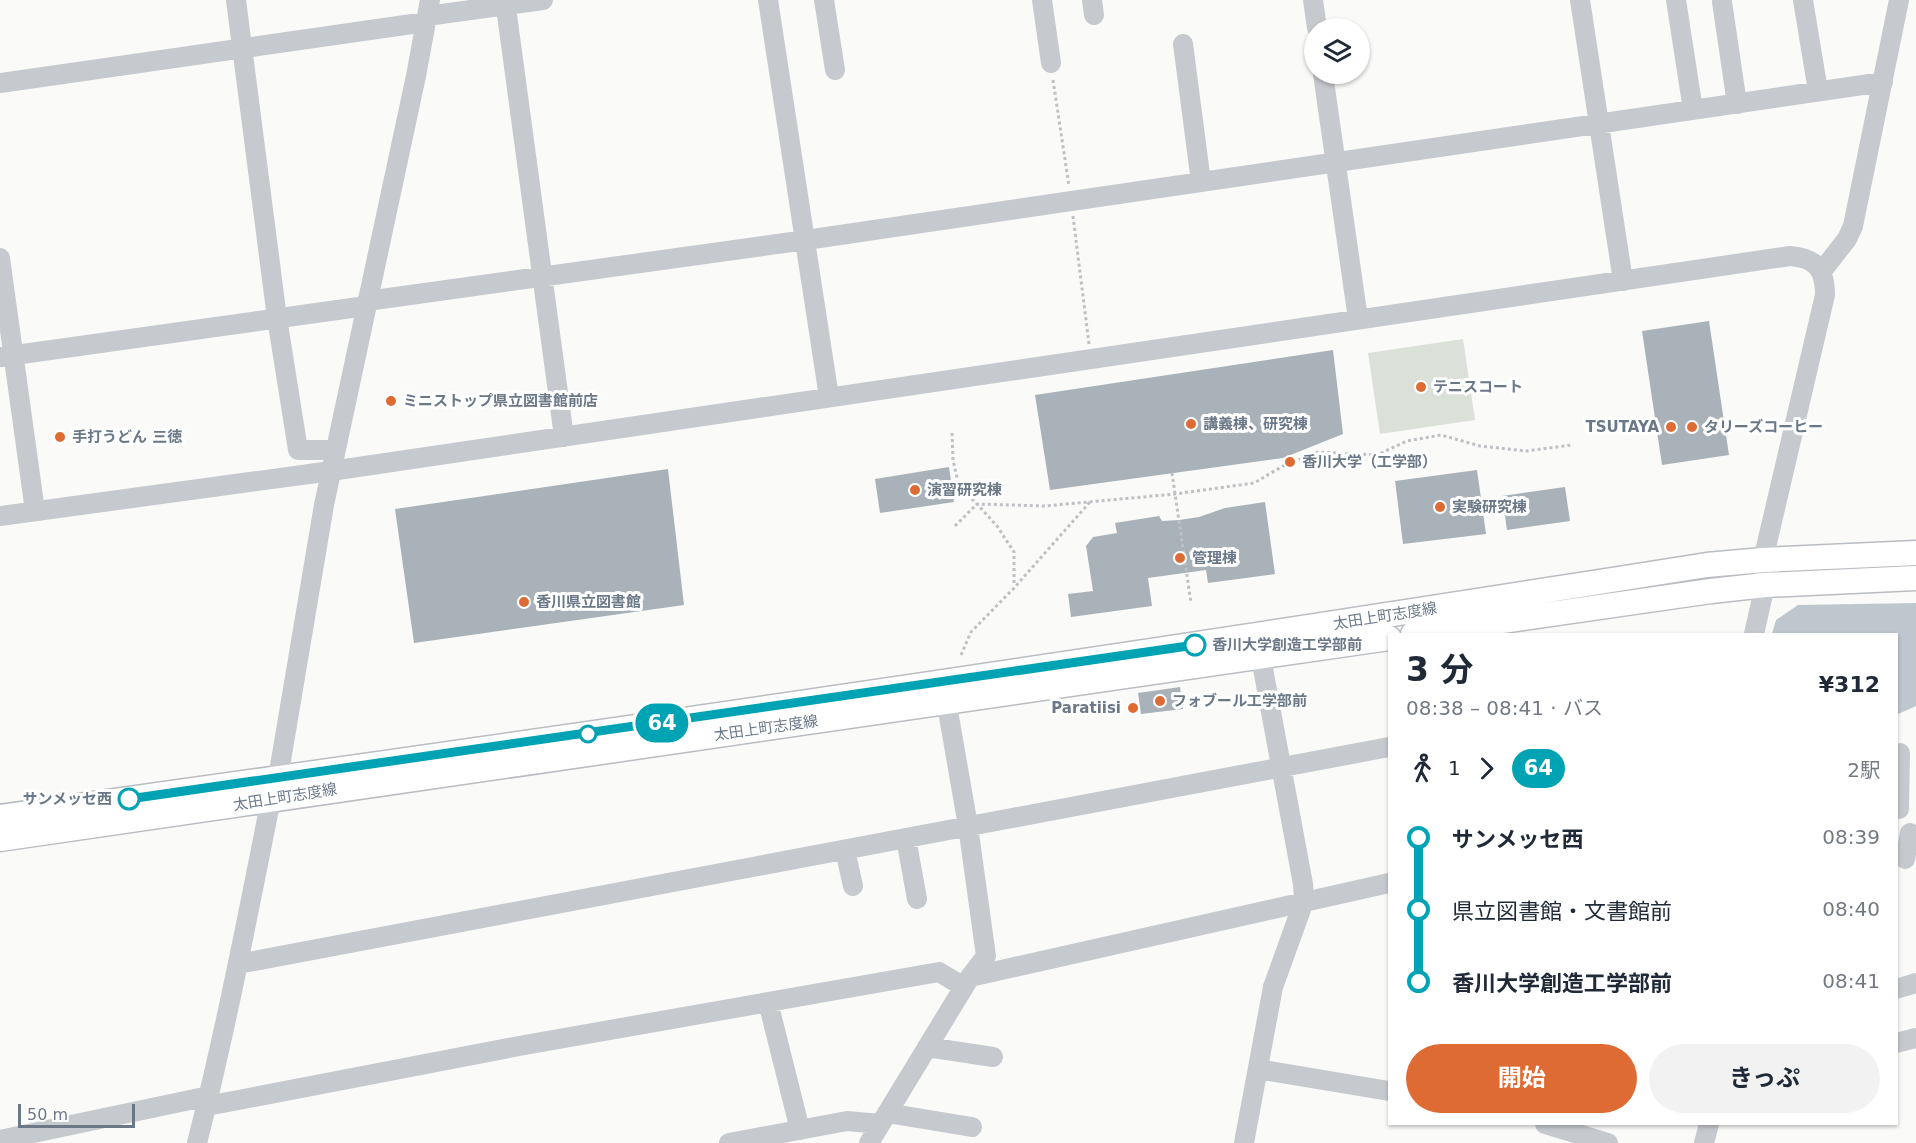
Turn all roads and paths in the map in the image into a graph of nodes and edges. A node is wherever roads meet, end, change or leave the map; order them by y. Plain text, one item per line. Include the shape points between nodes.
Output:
1 (236, 0) edge
2 (543, 0) edge
3 (768, 0) edge
4 (824, 0) edge
5 (1042, 0) edge
6 (1312, 0) edge
7 (1580, 0) edge
8 (1676, 0) edge
9 (1803, 0) edge
10 (1899, 0) edge
11 (1722, 2) dead end
12 (506, 3) edge
13 (428, 13) edge
14 (1315, 18) edge
15 (1183, 44) dead end
16 (242, 48) junction
17 (1051, 63) dead end
18 (835, 70) dead end
19 (0, 82) edge
20 (1882, 82) junction
21 (1324, 84) edge
22 (1818, 91) junction
23 (1737, 104) junction
24 (1693, 110) junction
25 (1598, 124) junction
26 (1336, 162) junction
27 (1202, 182) junction
28 (806, 240) junction
29 (0, 258) edge
30 (1822, 271) junction
31 (542, 276) junction
32 (1623, 281) junction
33 (367, 304) junction
34 (277, 318) junction
35 (1358, 319) junction
36 (7, 356) edge
37 (829, 398) junction
38 (952, 433) dead end
39 (564, 437) junction
40 (1572, 445) dead end
41 (335, 450) junction
42 (331, 471) junction
43 (1172, 473) dead end
44 (1175, 495) junction
45 (1090, 502) junction
46 (977, 504) junction
47 (35, 511) junction
48 (0, 516) edge
49 (955, 526) dead end
50 (1916, 554) edge
51 (1763, 560) junction
52 (1916, 578) edge
53 (1765, 585) junction
54 (1014, 588) junction
55 (1191, 603) dead end
56 (1420, 633) edge
57 (1754, 633) edge
58 (1388, 638) edge
59 (1259, 646) junction
60 (961, 655) dead end
61 (945, 692) junction
62 (1388, 747) edge
63 (1904, 751) edge
64 (1282, 767) junction
65 (274, 788) junction
66 (1898, 809) edge
67 (0, 817) edge
68 (968, 826) junction
69 (1907, 831) edge
70 (0, 838) edge
71 (906, 838) junction
72 (844, 850) junction
73 (1906, 859) edge
74 (1388, 883) edge
75 (853, 886) dead end
76 (917, 899) dead end
77 (1304, 901) junction
78 (238, 964) junction
79 (967, 982) junction
80 (1916, 983) edge
81 (1898, 988) edge
82 (768, 1002) junction
83 (1916, 1038) edge
84 (1898, 1043) edge
85 (927, 1047) junction
86 (993, 1058) dead end
87 (1258, 1069) junction
88 (1388, 1091) edge
89 (208, 1101) junction
90 (883, 1118) junction
91 (1548, 1125) edge
92 (1709, 1125) edge
93 (972, 1127) dead end
94 (800, 1130) junction
95 (0, 1140) edge
96 (198, 1143) edge
97 (729, 1143) edge
98 (869, 1143) edge
99 (1244, 1143) edge
100 (1608, 1143) edge
101 (1704, 1143) edge

1 - 16 street
2 - 12 street
3 - 28 street
4 - 18 street
5 - 17 street
6 - 14 street
7 - 25 street
8 - 24 street
9 - 22 street
10 - 20 street
11 - 23 street
12 - 13 street
12 - 31 street
13 - 16 street
13 - 33 street
15 - 27 street
16 - 19 street
16 - 34 street
20 - 22 street
20 - 30 street via 1853,225
21 - 26 street
22 - 23 street
23 - 24 street
24 - 25 street
25 - 26 street
25 - 32 street
26 - 27 street
26 - 35 street
27 - 28 street
28 - 31 street
28 - 37 street
29 - 36 street
30 - 32 street via 1803,257 1790,256
30 - 51 street via 1825,295
31 - 33 street
31 - 39 street
32 - 35 street
33 - 34 street
33 - 41 street
34 - 36 street
34 - 41 street via 298,450
35 - 37 street
36 - 47 street
37 - 39 street
38 - 46 path via 959,486
39 - 42 street
40 - 44 path via 1526,451 1480,446 1441,435 1407,441 1377,455 1318,452 1254,483
41 - 42 street
42 - 47 street
42 - 65 street
43 - 44 path
44 - 45 path
44 - 55 path
45 - 46 path via 1046,506
45 - 54 path
46 - 49 path
46 - 54 path via 1014,552
47 - 48 street
50 - 51 main road, 太田上町志度線
51 - 53 street
51 - 59 main road, 太田上町志度線 via 1707,565
52 - 53 main road, 太田上町志度線
53 - 56 main road, 太田上町志度線
53 - 57 street
54 - 60 path via 970,632
58 - 59 main road, 太田上町志度線
59 - 61 main road, 太田上町志度線
59 - 64 street
61 - 65 main road, 太田上町志度線
61 - 68 street
62 - 64 street
63 - 66 street
64 - 68 street
64 - 77 street
65 - 67 main road, 太田上町志度線
65 - 70 main road, 太田上町志度線
65 - 78 street
68 - 71 street
68 - 79 street via 986,956
69 - 73 street
71 - 72 street
71 - 76 street
72 - 75 street
72 - 78 street
74 - 77 street
77 - 79 street
77 - 87 street via 1274,987
78 - 89 street
79 - 82 street via 939,972
79 - 85 street
80 - 81 street
82 - 89 street
82 - 94 street
83 - 84 street
85 - 86 street
85 - 90 street
87 - 88 street
87 - 99 street
89 - 95 street
89 - 96 street
90 - 93 street
90 - 94 street
90 - 98 street
91 - 100 street
92 - 101 street
94 - 97 street

